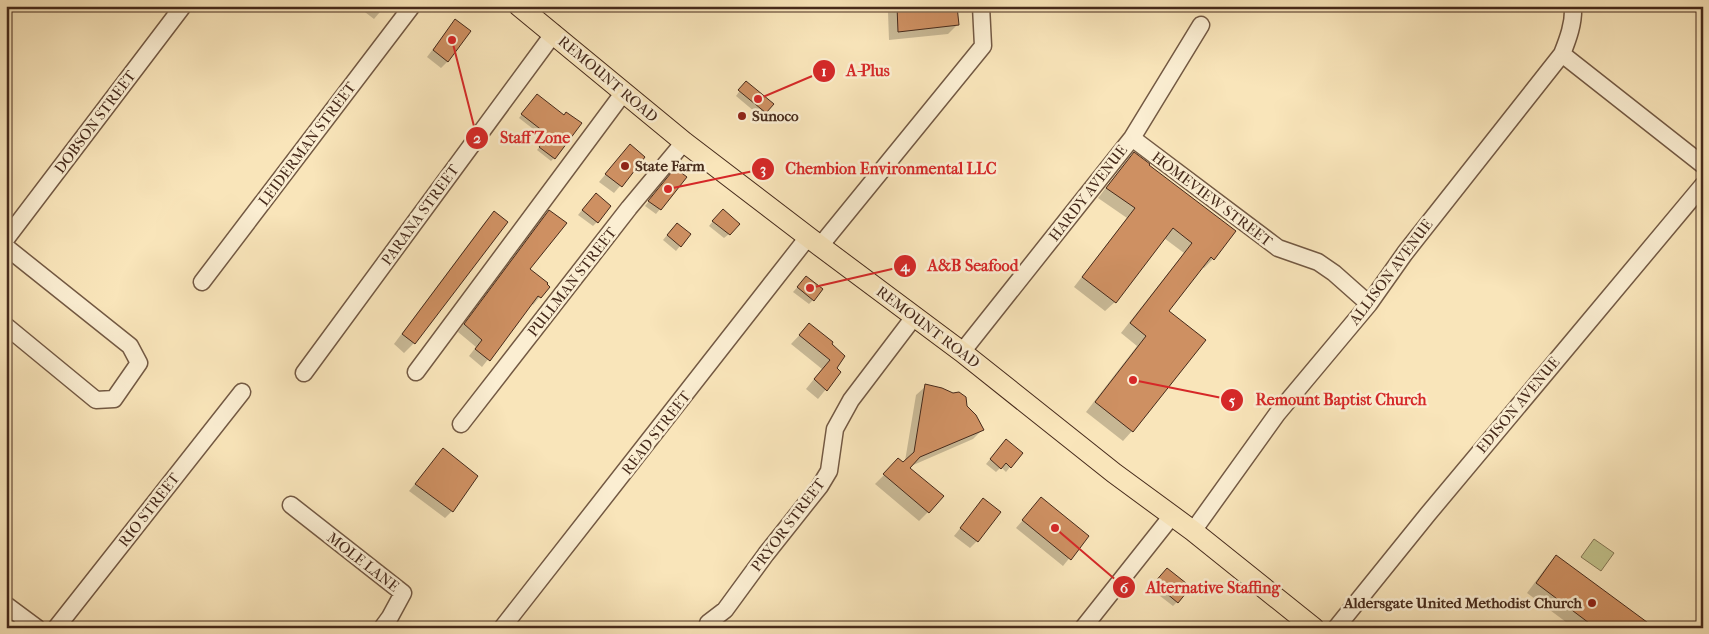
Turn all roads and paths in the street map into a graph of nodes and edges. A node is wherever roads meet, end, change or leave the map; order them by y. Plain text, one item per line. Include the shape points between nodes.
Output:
1 (183, 6) edge
2 (412, 6) edge
3 (519, 6) edge
4 (981, 6) edge
5 (1573, 6) edge
6 (1201, 25) dead end
7 (554, 34) junction
8 (1562, 54) junction
9 (624, 92) junction
10 (1132, 138) junction
11 (684, 142) junction
12 (1703, 165) edge
13 (1703, 185) edge
14 (6, 239) edge
15 (814, 242) junction
16 (6, 247) edge
17 (202, 282) dead end
18 (1369, 304) junction
19 (914, 317) junction
20 (6, 326) edge
21 (962, 352) junction
22 (416, 372) dead end
23 (304, 373) dead end
24 (242, 392) dead end
25 (461, 424) dead end
26 (291, 505) dead end
27 (1171, 516) junction
28 (1193, 532) junction
29 (6, 605) edge
30 (708, 623) dead end
31 (37, 628) edge
32 (56, 628) edge
33 (382, 628) edge
34 (502, 628) edge
35 (1083, 628) edge
36 (1314, 628) edge
37 (1336, 628) edge

1 - 14 street, DOBSON STREET
2 - 17 street, LEIDERMAN STREET
3 - 7 main road, REMOUNT ROAD
4 - 15 street, READ STREET via 983,46
5 - 8 street, ALLISON AVENUE via 1569,36
6 - 10 street, HARDY AVENUE
7 - 9 main road, REMOUNT ROAD
7 - 23 street, PARANA STREET
8 - 12 street
8 - 18 street, ALLISON AVENUE via 1405,253
9 - 11 main road, REMOUNT ROAD
9 - 22 street
10 - 18 street, HOMEVIEW STREET via 1278,248 1318,262
10 - 21 street, HARDY AVENUE
11 - 15 main road, REMOUNT ROAD
11 - 25 street, PULLMAN STREET
13 - 37 street, EDISON AVENUE
15 - 19 main road, REMOUNT ROAD
15 - 34 street, READ STREET
16 - 20 street via 130,346 139,363 114,399 96,400
18 - 28 street, ALLISON AVENUE via 1277,414
19 - 21 main road, REMOUNT ROAD
19 - 30 street, PRYOR STREET via 851,400 835,429 829,471 820,486 725,610
21 - 27 main road, REMOUNT ROAD
24 - 32 street, RIO STREET
26 - 33 street, MOLE LANE via 403,593
27 - 28 main road, REMOUNT ROAD
27 - 35 street
28 - 36 main road, REMOUNT ROAD
29 - 31 street

